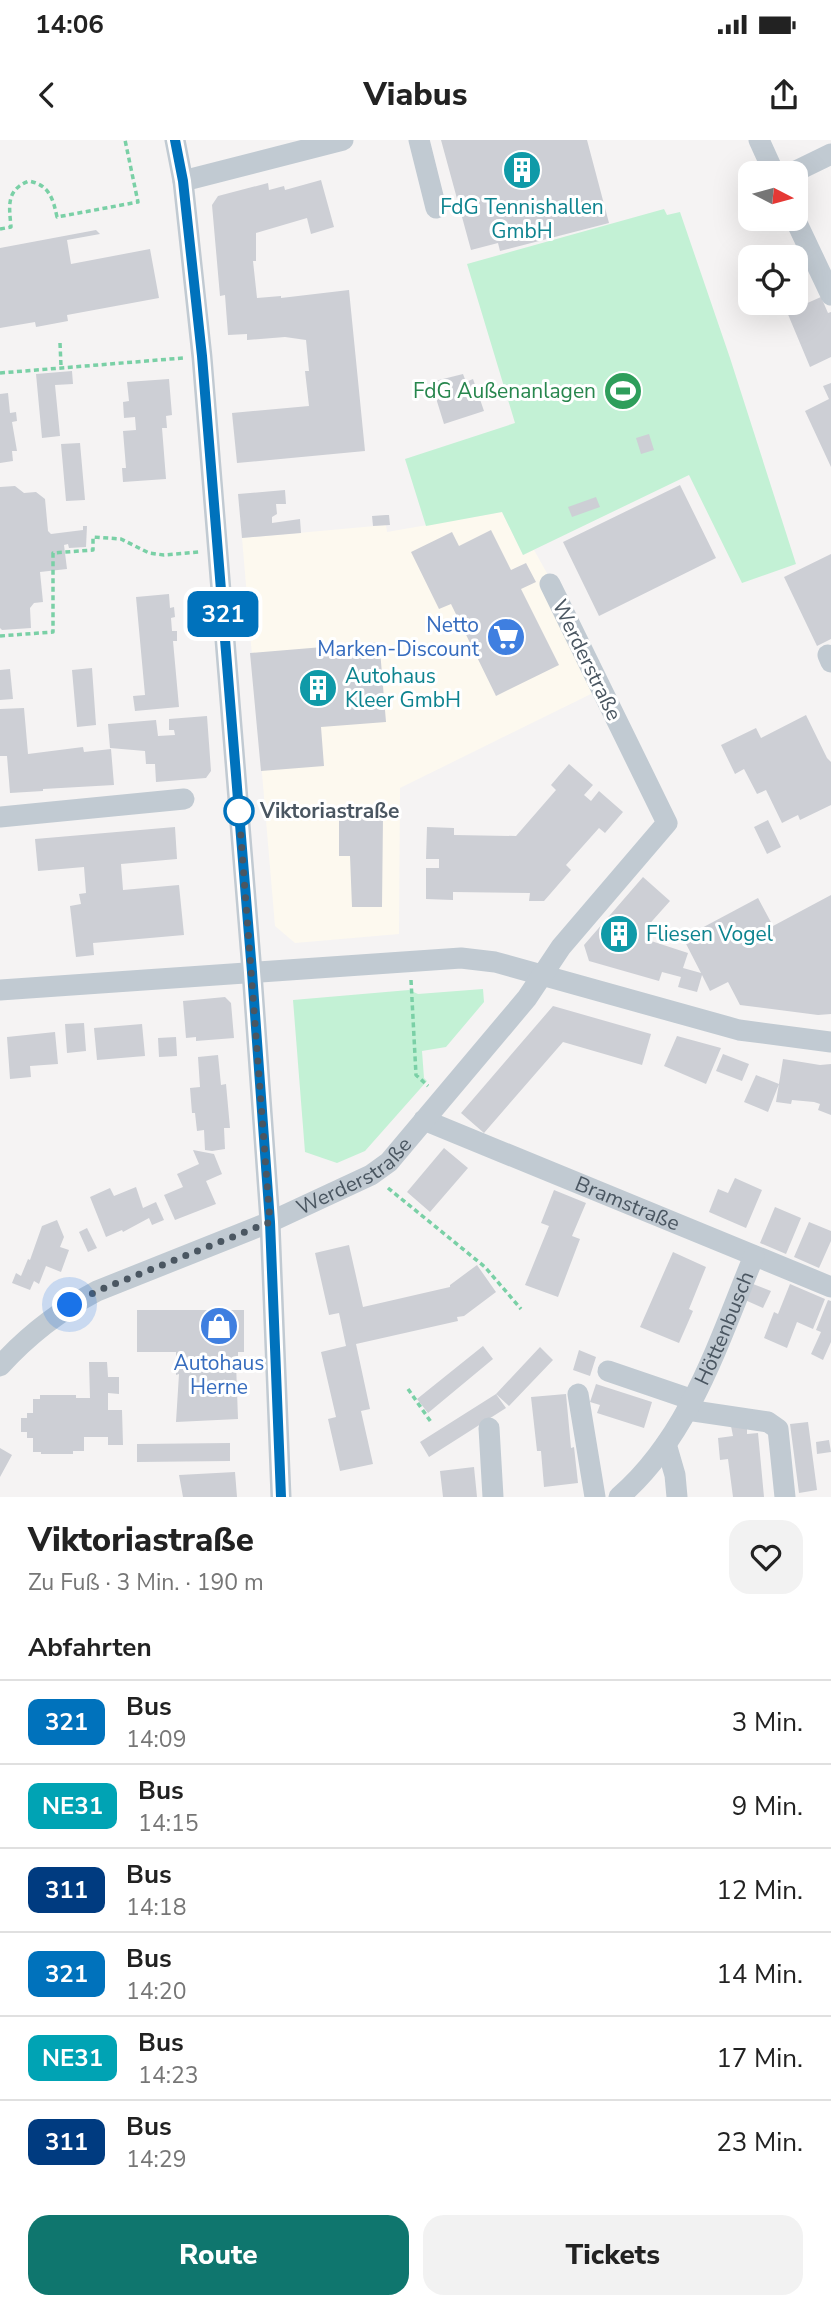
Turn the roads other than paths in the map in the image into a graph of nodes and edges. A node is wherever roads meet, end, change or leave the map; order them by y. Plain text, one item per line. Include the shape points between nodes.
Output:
1 (176, 140) edge
2 (343, 140) edge
3 (419, 140) edge
4 (759, 140) edge
5 (831, 154) edge
6 (769, 161) edge
7 (808, 165) edge
8 (183, 181) junction
9 (436, 208) dead end
10 (801, 231) edge
11 (831, 295) edge
12 (550, 584) dead end
13 (184, 799) dead end
14 (0, 817) edge
15 (252, 972) junction
16 (542, 974) junction
17 (0, 990) edge
18 (831, 1042) edge
19 (424, 1120) junction
20 (270, 1222) junction
21 (754, 1256) junction
22 (831, 1287) edge
23 (0, 1366) edge
24 (608, 1371) dead end
25 (578, 1394) dead end
26 (690, 1405) junction
27 (489, 1428) dead end
28 (666, 1444) junction
29 (281, 1497) edge
30 (493, 1497) edge
31 (595, 1497) edge
32 (619, 1497) edge
33 (677, 1497) edge
34 (785, 1497) edge

1 - 8 street
2 - 8 street
3 - 9 street
4 - 6 street
5 - 7 street
8 - 15 street via 202,356
10 - 11 street
12 - 16 street, Werderstraße via 667,823
13 - 14 street
15 - 16 street via 472,960
15 - 17 street
15 - 20 street
16 - 18 street via 739,1030
16 - 19 street, Werderstraße
19 - 20 street, Werderstraße via 389,1162 371,1175
19 - 21 street, Bramstraße
20 - 23 street, Werderstraße via 70,1305
20 - 29 street
21 - 22 street, Bramstraße
21 - 26 street, Höttenbusch
24 - 26 street, Höttenbusch
25 - 31 street
26 - 28 street, Höttenbusch
26 - 34 street, Höttenbusch via 768,1422 778,1429
27 - 30 street
28 - 32 street, Höttenbusch
28 - 33 street

